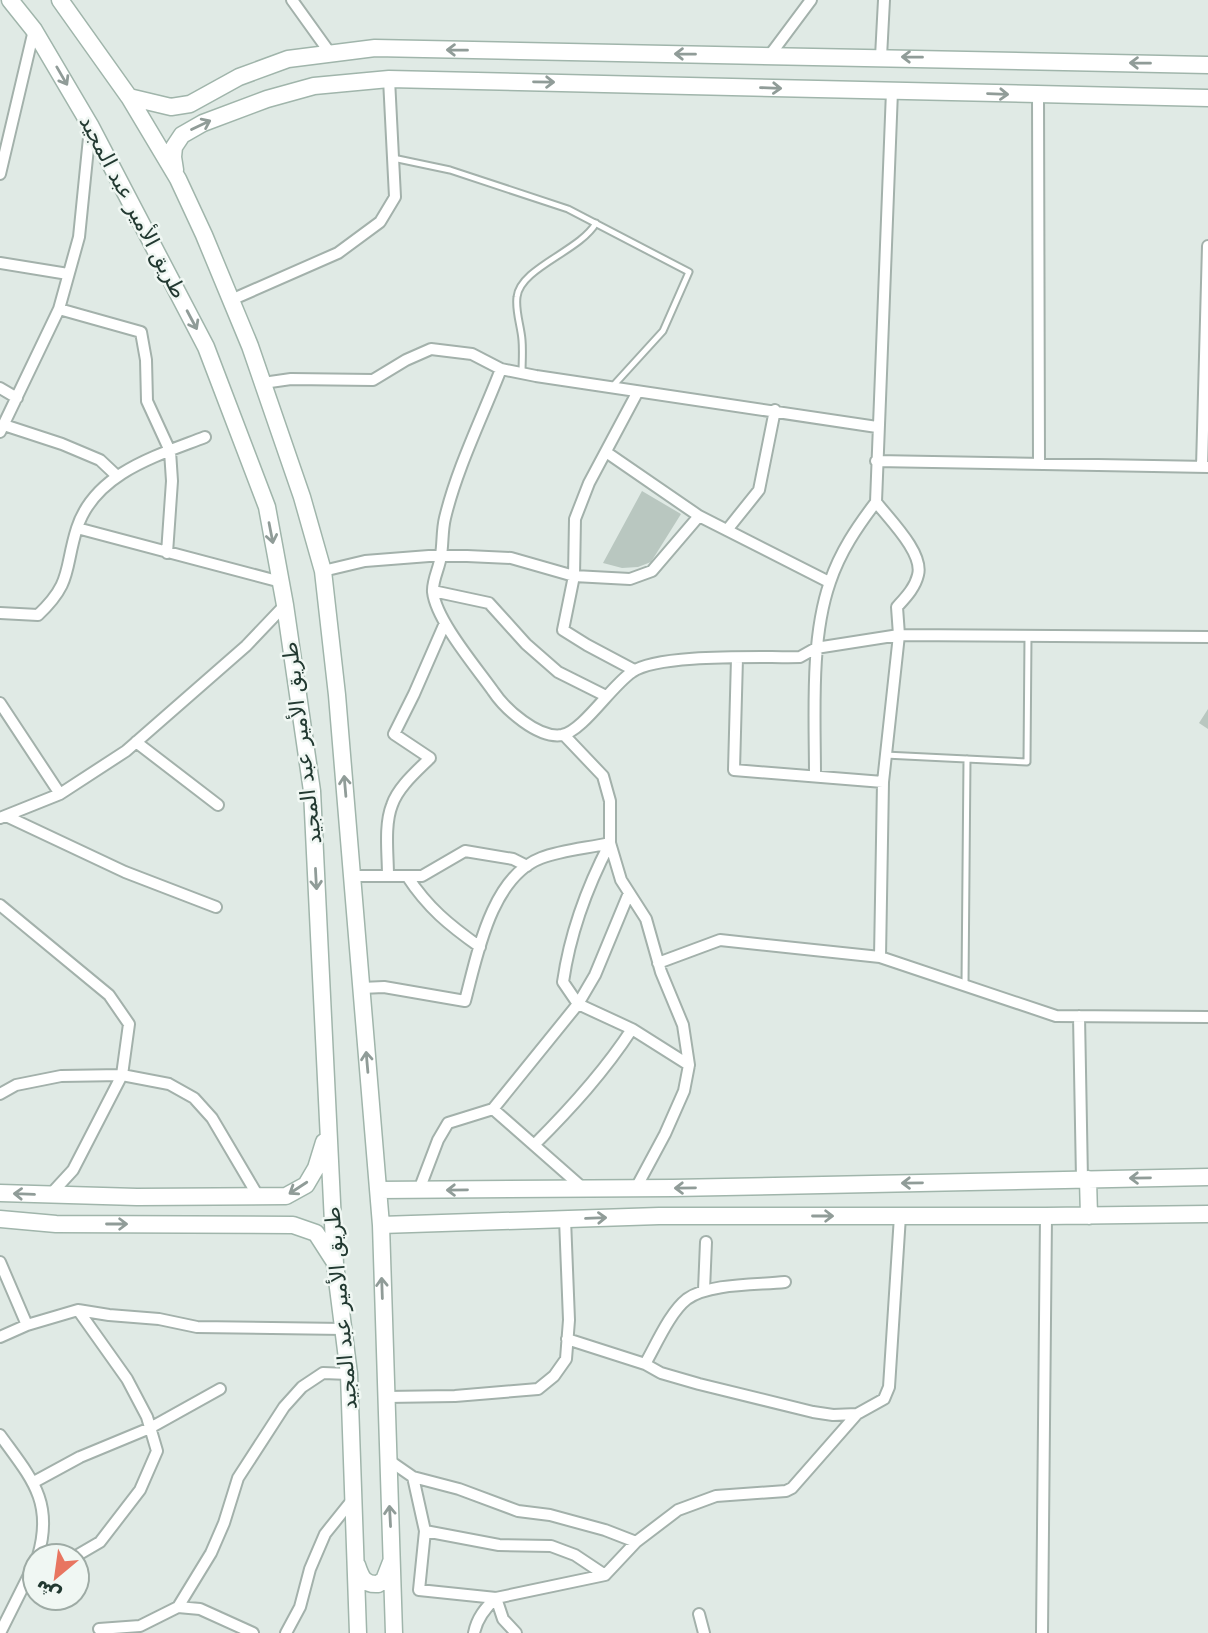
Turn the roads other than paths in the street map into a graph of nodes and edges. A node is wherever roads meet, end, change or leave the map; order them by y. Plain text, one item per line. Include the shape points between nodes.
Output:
1 (10, 0) edge
2 (60, 0) edge
3 (292, 0) edge
4 (811, 0) edge
5 (884, 0) edge
6 (34, 30) junction
7 (330, 53) junction
8 (770, 55) junction
9 (881, 57) junction
10 (1208, 65) edge
11 (389, 79) junction
12 (892, 91) junction
13 (1038, 95) junction
14 (129, 97) junction
15 (1208, 98) edge
16 (90, 125) junction
17 (393, 158) junction
18 (0, 174) edge
19 (178, 179) junction
20 (596, 223) junction
21 (1208, 246) edge
22 (0, 263) edge
23 (68, 274) junction
24 (231, 300) junction
25 (59, 309) junction
26 (500, 369) junction
27 (522, 374) junction
28 (263, 383) junction
29 (0, 388) edge
30 (611, 389) junction
31 (637, 393) junction
32 (17, 398) junction
33 (775, 410) junction
34 (877, 427) junction
35 (2, 428) edge
36 (205, 437) dead end
37 (170, 450) junction
38 (606, 452) junction
39 (876, 461) junction
40 (1039, 464) junction
41 (1205, 467) edge
42 (117, 475) junction
43 (876, 502) junction
44 (699, 516) junction
45 (77, 528) junction
46 (727, 530) junction
47 (167, 553) junction
48 (441, 556) junction
49 (323, 571) junction
50 (574, 576) junction
51 (281, 582) junction
52 (829, 582) junction
53 (433, 591) junction
54 (285, 605) junction
55 (0, 613) edge
56 (445, 624) junction
57 (899, 635) junction
58 (1028, 636) junction
59 (1208, 637) edge
60 (816, 648) junction
61 (737, 658) junction
62 (634, 670) junction
63 (606, 695) junction
64 (0, 703) edge
65 (564, 735) junction
66 (136, 743) junction
67 (886, 755) junction
68 (967, 759) junction
69 (815, 776) junction
70 (883, 782) junction
71 (60, 794) junction
72 (218, 805) dead end
73 (3, 817) edge
74 (610, 843) junction
75 (527, 866) junction
76 (352, 876) junction
77 (388, 876) junction
78 (407, 876) junction
79 (629, 892) junction
80 (0, 905) edge
81 (215, 907) dead end
82 (480, 947) junction
83 (880, 957) junction
84 (658, 963) junction
85 (965, 985) junction
86 (361, 988) junction
87 (578, 1004) junction
88 (1079, 1016) junction
89 (1208, 1017) edge
90 (632, 1029) junction
91 (689, 1065) junction
92 (122, 1075) junction
93 (0, 1094) edge
94 (493, 1109) junction
95 (327, 1130) junction
96 (535, 1144) junction
97 (1208, 1177) edge
98 (1085, 1179) junction
99 (636, 1188) junction
100 (584, 1189) junction
101 (378, 1190) junction
102 (419, 1190) junction
103 (0, 1193) edge
104 (50, 1195) junction
105 (258, 1196) junction
106 (1208, 1214) edge
107 (900, 1216) junction
108 (1046, 1216) junction
109 (1089, 1216) junction
110 (0, 1219) edge
111 (565, 1219) junction
112 (380, 1225) junction
113 (706, 1242) dead end
114 (0, 1262) edge
115 (335, 1264) junction
116 (785, 1282) dead end
117 (704, 1290) junction
118 (78, 1310) junction
119 (27, 1325) junction
120 (344, 1329) junction
121 (0, 1336) edge
122 (567, 1339) junction
123 (645, 1364) junction
124 (349, 1374) junction
125 (220, 1389) dead end
126 (386, 1397) junction
127 (857, 1415) junction
128 (150, 1428) junction
129 (0, 1435) edge
130 (387, 1458) junction
131 (412, 1477) junction
132 (34, 1482) junction
133 (353, 1499) junction
134 (425, 1531) junction
135 (40, 1542) edge
136 (636, 1542) junction
137 (91, 1547) edge
138 (354, 1556) junction
139 (392, 1559) junction
140 (605, 1575) junction
141 (21, 1592) edge
142 (496, 1598) junction
143 (178, 1607) junction
144 (699, 1614) dead end
145 (99, 1629) dead end
146 (2, 1632) edge
147 (253, 1633) edge
148 (286, 1633) edge
149 (358, 1633) edge
150 (394, 1633) edge
151 (474, 1633) edge
152 (516, 1633) edge
153 (704, 1633) edge
154 (1042, 1633) edge

1 - 6 main road, طريق الأمير عبد المجيد
2 - 14 main road, طريق الأمير عبد المجيد
3 - 7 street
4 - 8 street
5 - 9 street
6 -> 16 main road, طريق الأمير عبد المجيد
6 - 18 street
8 -> 7 main road via 375,48
7 - 14 main road via 288,59 239,77 190,104 171,107
8 - 9 main road
10 -> 9 main road
11 -> 12 main road
11 - 17 street
19 -> 11 main road via 174,147 182,135 203,123 314,86
12 -> 13 main road
12 - 34 street
13 - 15 main road
13 - 40 street
14 - 19 main road, طريق الأمير عبد المجيد
16 - 23 street via 79,237
16 -> 51 main road, طريق الأمير عبد المجيد via 206,347 267,508
17 - 20 lane via 450,170 568,209
17 - 24 street via 395,197 380,222 338,253
19 - 24 main road, طريق الأمير عبد المجيد
20 - 27 lane via 573,247 528,276 517,294
20 - 30 lane via 689,272 663,331
21 - 41 street
22 - 23 street
23 - 25 street
24 - 28 main road, طريق الأمير عبد المجيد
25 - 32 street
25 - 37 street via 141,332 147,401
26 - 27 street
26 - 28 street via 472,354 431,349 373,380
26 - 48 street via 452,493
27 - 30 street
28 - 49 main road, طريق الأمير عبد المجيد
29 - 32 street
30 - 31 street
31 - 33 street
31 - 38 street
32 - 35 street
33 - 34 street
33 - 46 street via 759,490
34 - 39 street
35 - 42 street via 62,443 100,460
36 - 37 street
37 - 42 street
37 - 47 street
38 - 44 street
38 - 50 street via 575,519
39 - 40 street
39 - 43 street
40 - 41 street
42 - 45 street via 90,500
43 - 52 street via 852,534
43 - 57 street via 916,554 919,574 897,607
44 - 46 street
44 - 50 street via 652,571 630,579
45 - 47 street
45 - 55 street via 57,598 38,615
46 - 52 street
47 - 51 street
48 - 49 street via 365,561
48 - 50 street via 511,558
48 - 53 street
76 -> 49 main road, طريق الأمير عبد المجيد
50 - 62 street via 563,630
51 - 54 main road, طريق الأمير عبد المجيد
52 - 60 street
53 - 56 street
53 - 63 street via 489,603 558,672
54 - 66 street via 246,646
54 -> 95 main road, طريق الأمير عبد المجيد via 312,791
56 - 65 street via 501,703 527,725 552,736
56 - 77 street via 394,734 430,758 392,804
57 - 58 street
57 - 60 street
57 - 67 street
58 - 59 street
58 - 68 lane via 1027,762
60 - 61 street via 800,657
60 - 69 street
61 - 62 street via 665,661
61 - 69 street via 734,770
62 - 63 street
63 - 65 street
64 - 71 street
65 - 74 street via 603,776 610,802
66 - 71 street
66 - 72 street
67 - 68 lane
67 - 70 street
68 - 85 lane
69 - 70 street
70 - 83 street
71 - 73 street
73 - 81 street
74 - 75 street via 540,858
74 - 79 street
74 - 87 street via 590,882 568,949 563,982
75 - 78 street via 513,859 465,851 422,876
75 - 82 street via 496,902
76 - 77 street
76 - 86 main road, طريق الأمير عبد المجيد
77 - 78 street
78 - 82 street via 424,901
79 - 84 street via 646,919
79 - 87 street
80 - 92 street via 108,995 129,1024
82 - 86 street via 465,1001 384,987
83 - 84 street via 720,940
83 - 85 street
84 - 91 street via 683,1025
85 - 88 street via 1056,1016
101 -> 86 main road, طريق الأمير عبد المجيد
87 - 90 street
87 - 94 street
88 - 89 street
88 - 98 street
90 - 91 street
90 - 96 street via 589,1088
91 - 99 street via 684,1091
92 - 93 street via 61,1076 16,1085
92 - 104 street via 73,1170
92 - 105 street via 169,1084 194,1098 212,1118
94 - 96 street
94 - 102 street via 448,1123
95 -> 105 main road via 306,1185 286,1196
95 - 115 main road, طريق الأمير عبد المجيد
96 - 100 street
97 -> 98 main road
98 -> 99 main road
98 - 109 main road
99 - 100 main road
100 -> 102 main road
101 - 102 main road
101 - 112 main road, طريق الأمير عبد المجيد
104 -> 103 main road
104 - 105 main road
106 - 109 main road
107 - 108 main road
111 -> 107 main road
107 - 127 street via 888,1387 884,1399
108 - 109 main road
108 - 154 street
110 -> 115 main road via 55,1224 293,1225 316,1233
111 - 112 main road
111 - 122 street
126 -> 112 main road, طريق الأمير عبد المجيد
113 - 117 street
114 - 119 street
115 - 120 main road, طريق الأمير عبد المجيد
116 - 117 street
117 - 123 street via 686,1300
118 - 119 street
118 - 120 street via 197,1327
118 - 128 street via 127,1379
119 - 121 street
120 - 124 main road, طريق الأمير عبد المجيد
122 - 123 street
122 - 126 street via 566,1359 538,1389
123 - 127 street via 661,1373 740,1395 813,1412
124 - 133 main road, طريق الأمير عبد المجيد
124 - 143 street via 323,1373 284,1407 239,1478 211,1553
125 - 128 street
126 - 130 main road, طريق الأمير عبد المجيد
127 - 136 street via 792,1488 716,1496 678,1510
128 - 132 street
128 - 137 street via 157,1451 140,1490
129 - 132 street
130 - 131 street
139 -> 130 main road, طريق الأمير عبد المجيد
131 - 134 street
131 - 136 street
132 - 135 street via 45,1515
133 - 138 main road, طريق الأمير عبد المجيد
133 - 148 street via 325,1534
134 - 140 street via 499,1545 551,1546
134 - 142 street via 419,1590
136 - 140 street
138 - 139 main road via 361,1578 374,1584 384,1580
138 - 149 main road, طريق الأمير عبد المجيد
139 - 150 main road, طريق الأمير عبد المجيد
140 - 142 street
141 - 146 street
142 - 151 street via 485,1608
142 - 152 street via 503,1619
143 - 145 street via 140,1626
143 - 147 street via 200,1609
144 - 153 street

